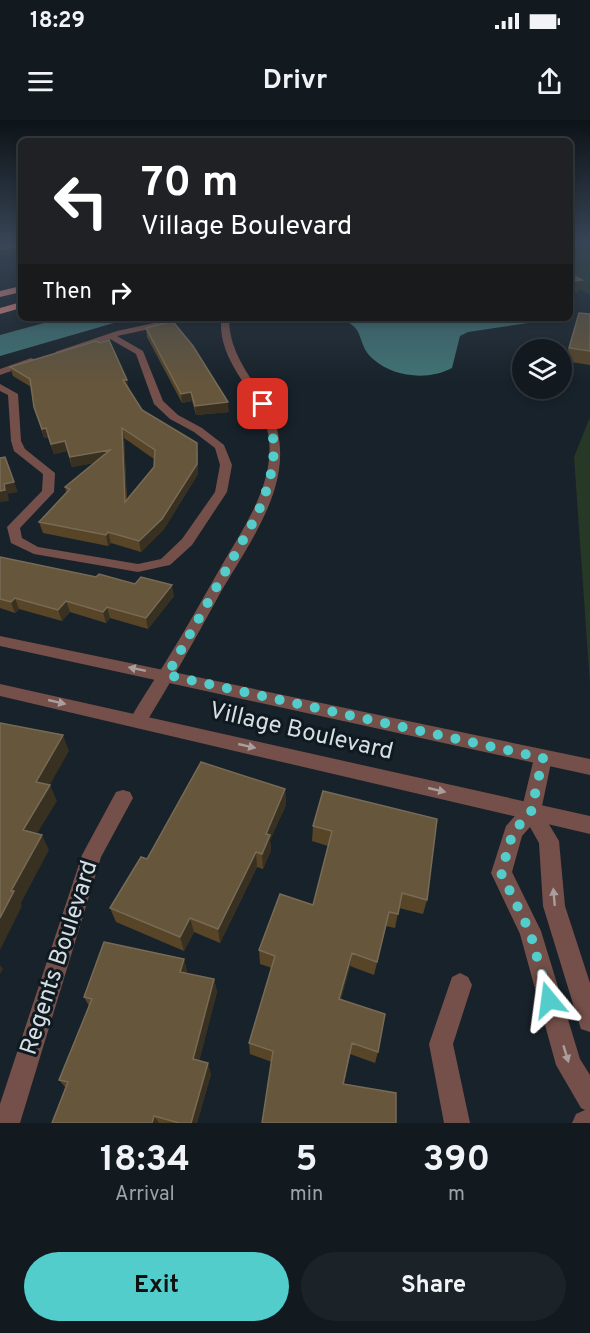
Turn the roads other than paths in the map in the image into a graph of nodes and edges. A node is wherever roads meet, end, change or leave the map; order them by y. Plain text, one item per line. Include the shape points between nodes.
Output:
1 (18, 290) edge
2 (0, 294) edge
3 (18, 306) edge
4 (0, 310) edge
5 (168, 321) edge
6 (225, 321) edge
7 (111, 336) junction
8 (0, 372) edge
9 (0, 387) edge
10 (0, 641) edge
11 (167, 675) junction
12 (0, 690) edge
13 (138, 721) junction
14 (543, 758) junction
15 (590, 767) edge
16 (123, 798) dead end
17 (531, 812) junction
18 (590, 825) edge
19 (460, 985) dead end
20 (590, 1020) edge
21 (590, 1099) edge
22 (590, 1122) edge
23 (7, 1123) edge
24 (457, 1123) edge
25 (585, 1123) edge

1 - 2 highway
3 - 4 highway
5 - 7 street
6 - 11 street via 229,351 268,415 275,450 272,476 256,517
7 - 8 street
7 - 9 street via 140,353 158,402 220,447 226,465 221,492 187,542 165,562 138,568 34,550 16,540 13,527 48,492 49,473 20,451 13,394
11 -> 10 street, Village Boulevard
11 - 13 street
11 - 14 street, Village Boulevard
12 -> 13 street, Village Boulevard
13 -> 17 street, Village Boulevard
14 - 15 street, Village Boulevard
14 - 17 street
16 - 23 street, Regents Boulevard via 92,855
17 - 18 street, Village Boulevard
20 -> 17 street via 554,906 549,841
17 -> 21 street via 513,832 501,873 530,932 569,1065
19 - 24 street via 441,1044
22 - 25 street

